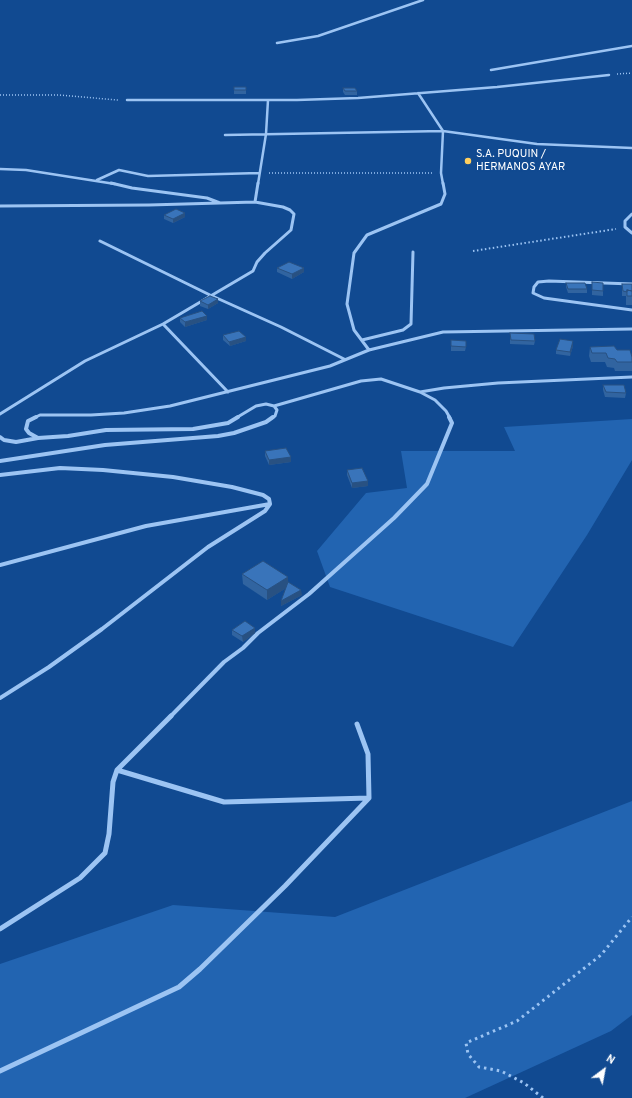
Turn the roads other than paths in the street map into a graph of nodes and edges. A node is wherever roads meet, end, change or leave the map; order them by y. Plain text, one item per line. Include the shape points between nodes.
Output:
1 (423, 0) edge
2 (277, 43) dead end
3 (632, 46) edge
4 (491, 70) dead end
5 (609, 75) road end
6 (418, 93) junction
7 (127, 100) road end
8 (268, 100) junction
9 (442, 131) junction
10 (266, 134) junction
11 (225, 135) dead end
12 (632, 148) edge
13 (0, 169) edge
14 (259, 173) junction
15 (97, 180) junction
16 (255, 202) junction
17 (222, 204) junction
18 (0, 206) edge
19 (632, 214) edge
20 (632, 233) edge
21 (100, 241) dead end
22 (413, 252) dead end
23 (632, 284) edge
24 (210, 295) junction
25 (632, 310) edge
26 (163, 324) junction
27 (632, 329) edge
28 (362, 340) junction
29 (369, 350) junction
30 (344, 359) junction
31 (632, 377) edge
32 (228, 392) junction
33 (420, 392) junction
34 (274, 406) junction
35 (0, 414) edge
36 (0, 437) edge
37 (38, 438) junction
38 (0, 461) edge
39 (0, 476) edge
40 (270, 504) junction
41 (0, 565) edge
42 (0, 698) edge
43 (357, 724) dead end
44 (117, 770) junction
45 (369, 798) junction
46 (0, 929) edge
47 (0, 1071) edge

1 - 2 street via 318,36
3 - 4 street
5 - 6 street
6 - 8 street via 358,98
6 - 9 street
7 - 8 street
8 - 10 street
9 - 10 street
9 - 12 street via 537,144
9 - 28 street via 441,173 445,194 441,204 367,235 354,253 347,304 354,330
10 - 11 street
10 - 14 street
13 - 15 street
14 - 15 street via 148,176 119,170
14 - 16 street
15 - 17 street via 132,188 207,198
16 - 17 street
16 - 24 street via 290,210 294,214 291,230 265,253 253,271
17 - 18 street
19 - 20 street via 625,221 625,227
21 - 24 street
22 - 28 street via 411,324 403,330
23 - 25 street via 549,281 538,282 534,286 534,293 544,298
24 - 26 street
24 - 30 street
26 - 32 street
26 - 35 street via 85,362
27 - 29 street via 443,332
28 - 29 street
29 - 30 street
30 - 32 street via 330,366
31 - 33 street via 498,383
32 - 37 street via 170,406 124,413 40,415 28,421 26,429
33 - 34 street via 382,379 368,380
33 - 44 street via 442,405 452,423 427,484 394,518 309,594 258,632 224,662
34 - 37 street via 256,406 228,423 193,429 106,430
34 - 38 street via 278,410 275,416 234,433 105,445
36 - 37 street via 16,442
39 - 40 street via 60,468 119,471 232,487 263,495 269,499
40 - 41 street via 146,526
40 - 42 street via 265,511 208,547 49,667
43 - 45 street via 368,754
44 - 45 street via 224,802
44 - 46 street via 105,853 80,878
45 - 47 street via 285,886 179,987

